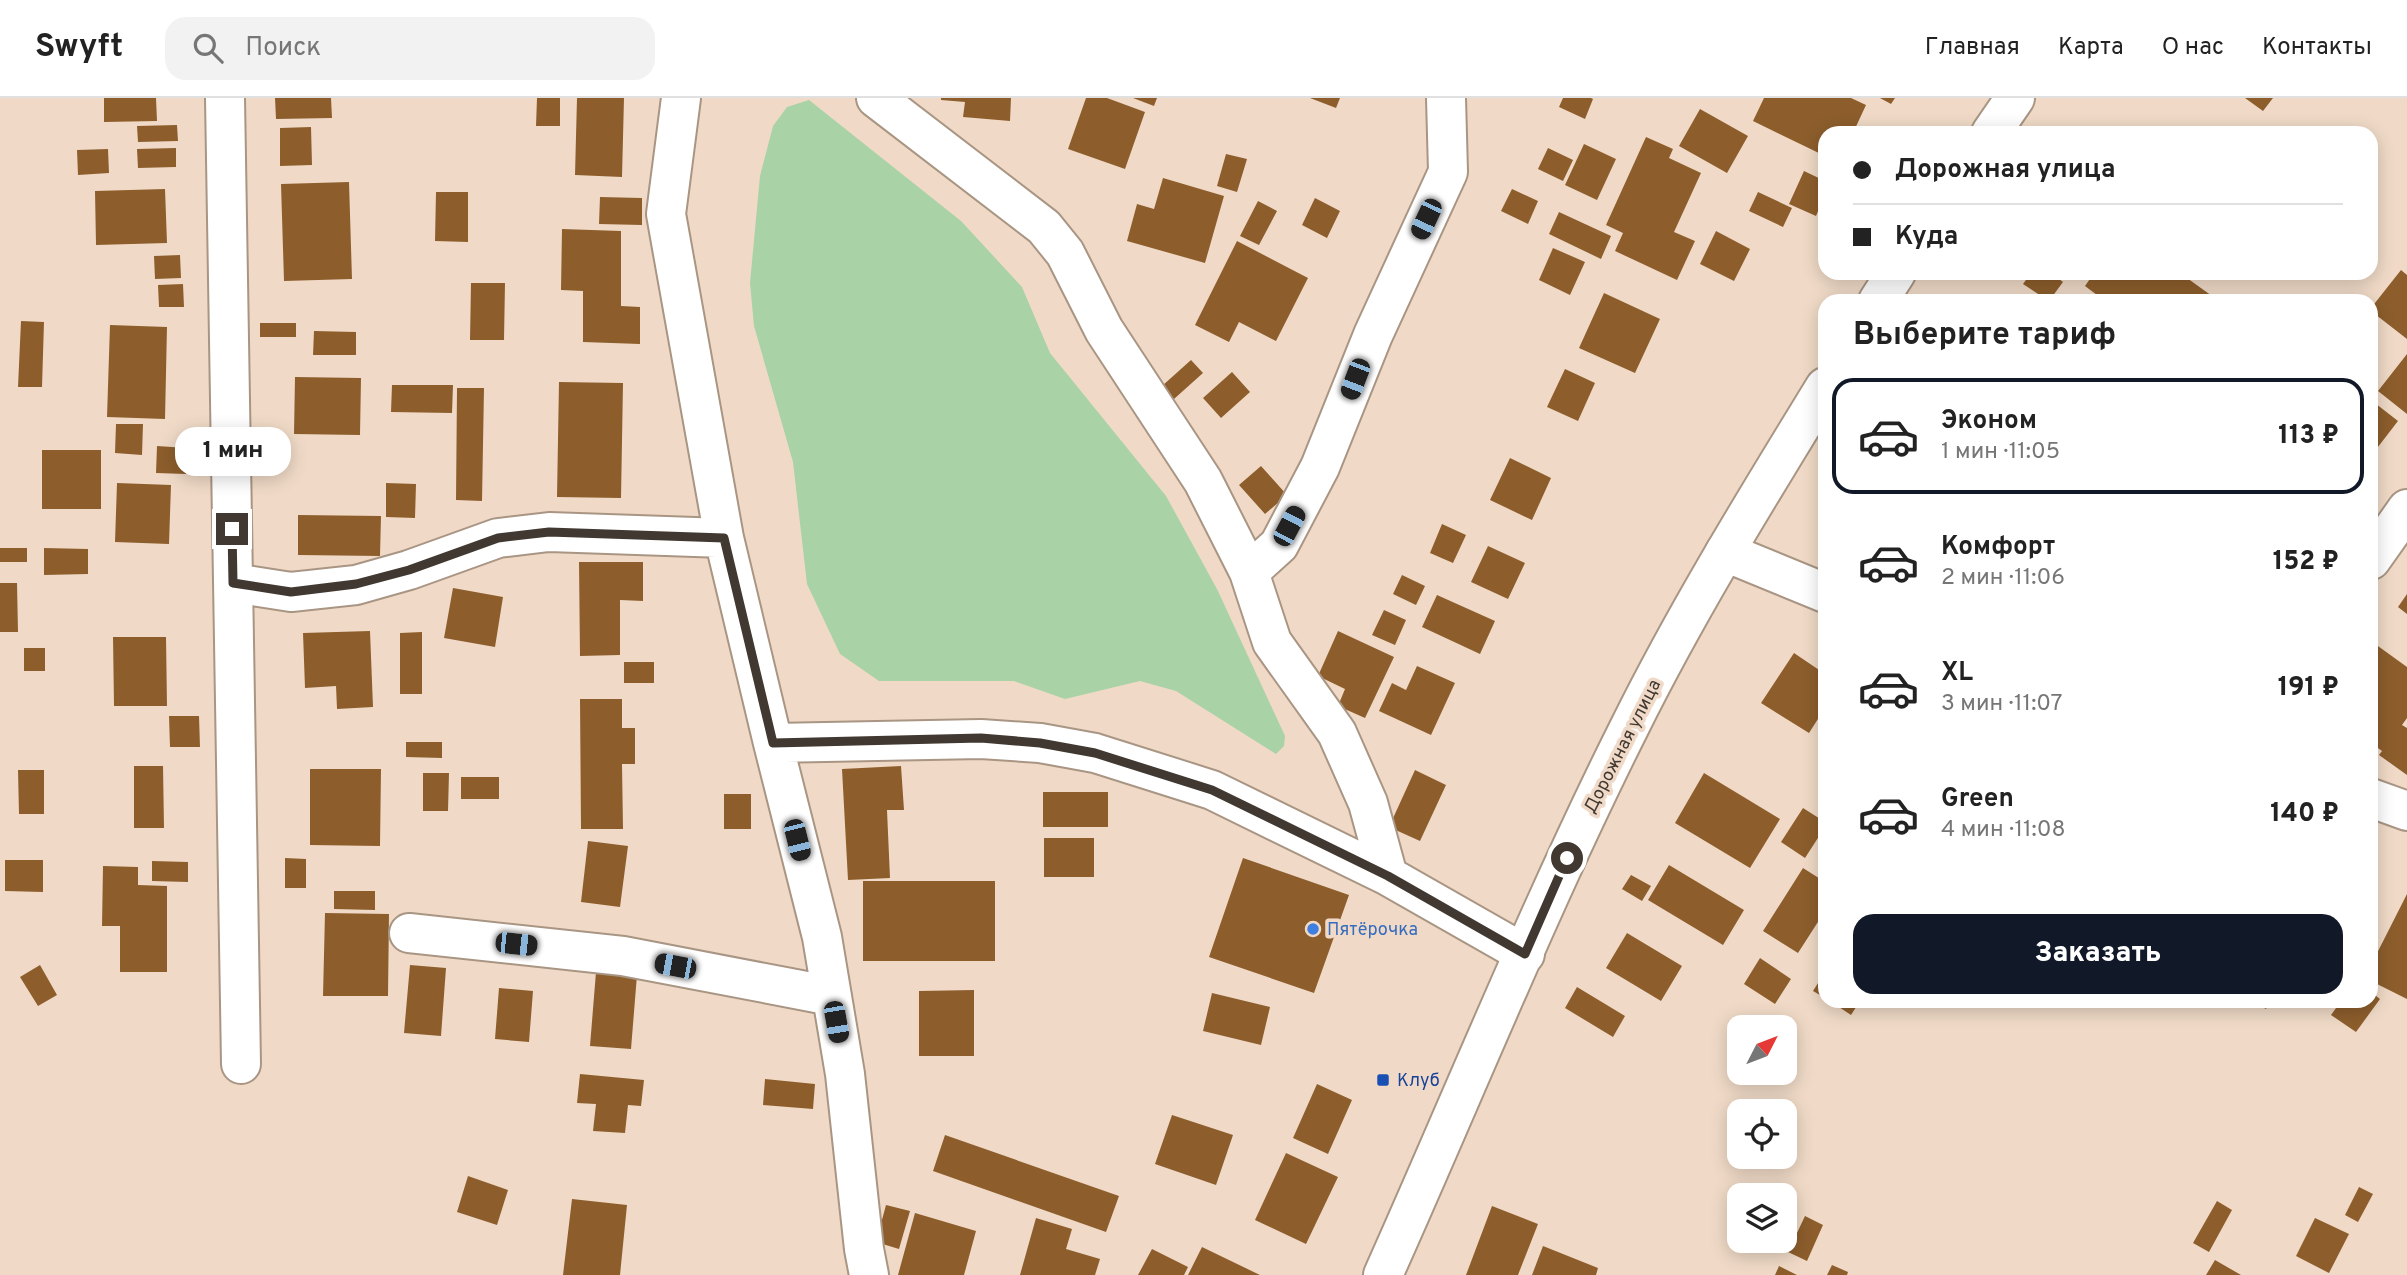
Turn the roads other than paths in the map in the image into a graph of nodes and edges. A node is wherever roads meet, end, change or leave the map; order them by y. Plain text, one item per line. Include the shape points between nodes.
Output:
1 (225, 98) edge
2 (681, 98) edge
3 (876, 98) edge
4 (1446, 98) edge
5 (2015, 98) edge
6 (1996, 126) edge
7 (1818, 399) edge
8 (2407, 509) edge
9 (724, 538) junction
10 (2378, 550) edge
11 (1725, 552) junction
12 (1249, 572) junction
13 (233, 583) junction
14 (1818, 590) edge
15 (773, 743) junction
16 (2378, 801) edge
17 (2407, 811) edge
18 (1388, 876) junction
19 (410, 933) dead end
20 (1525, 954) junction
21 (832, 996) junction
22 (241, 1064) dead end
23 (869, 1275) edge
24 (1383, 1275) edge

1 - 13 street
2 - 9 street via 666,214
3 - 12 street via 1044,228 1065,253 1104,330 1203,481
4 - 12 street via 1448,172 1373,335 1320,467 1279,545
5 - 6 street
7 - 11 street, Дорожная улица
8 - 10 street
9 - 13 street via 549,532 498,538 356,584 291,592
9 - 15 street
11 - 14 street
11 - 20 street, Дорожная улица via 1631,723
12 - 18 street via 1272,642 1337,733 1368,803
13 - 22 street
15 - 18 street via 981,738 1095,753 1212,790
15 - 21 street via 822,937
16 - 17 street
18 - 20 street
19 - 21 street via 623,956
20 - 24 street, Дорожная улица
21 - 23 street

